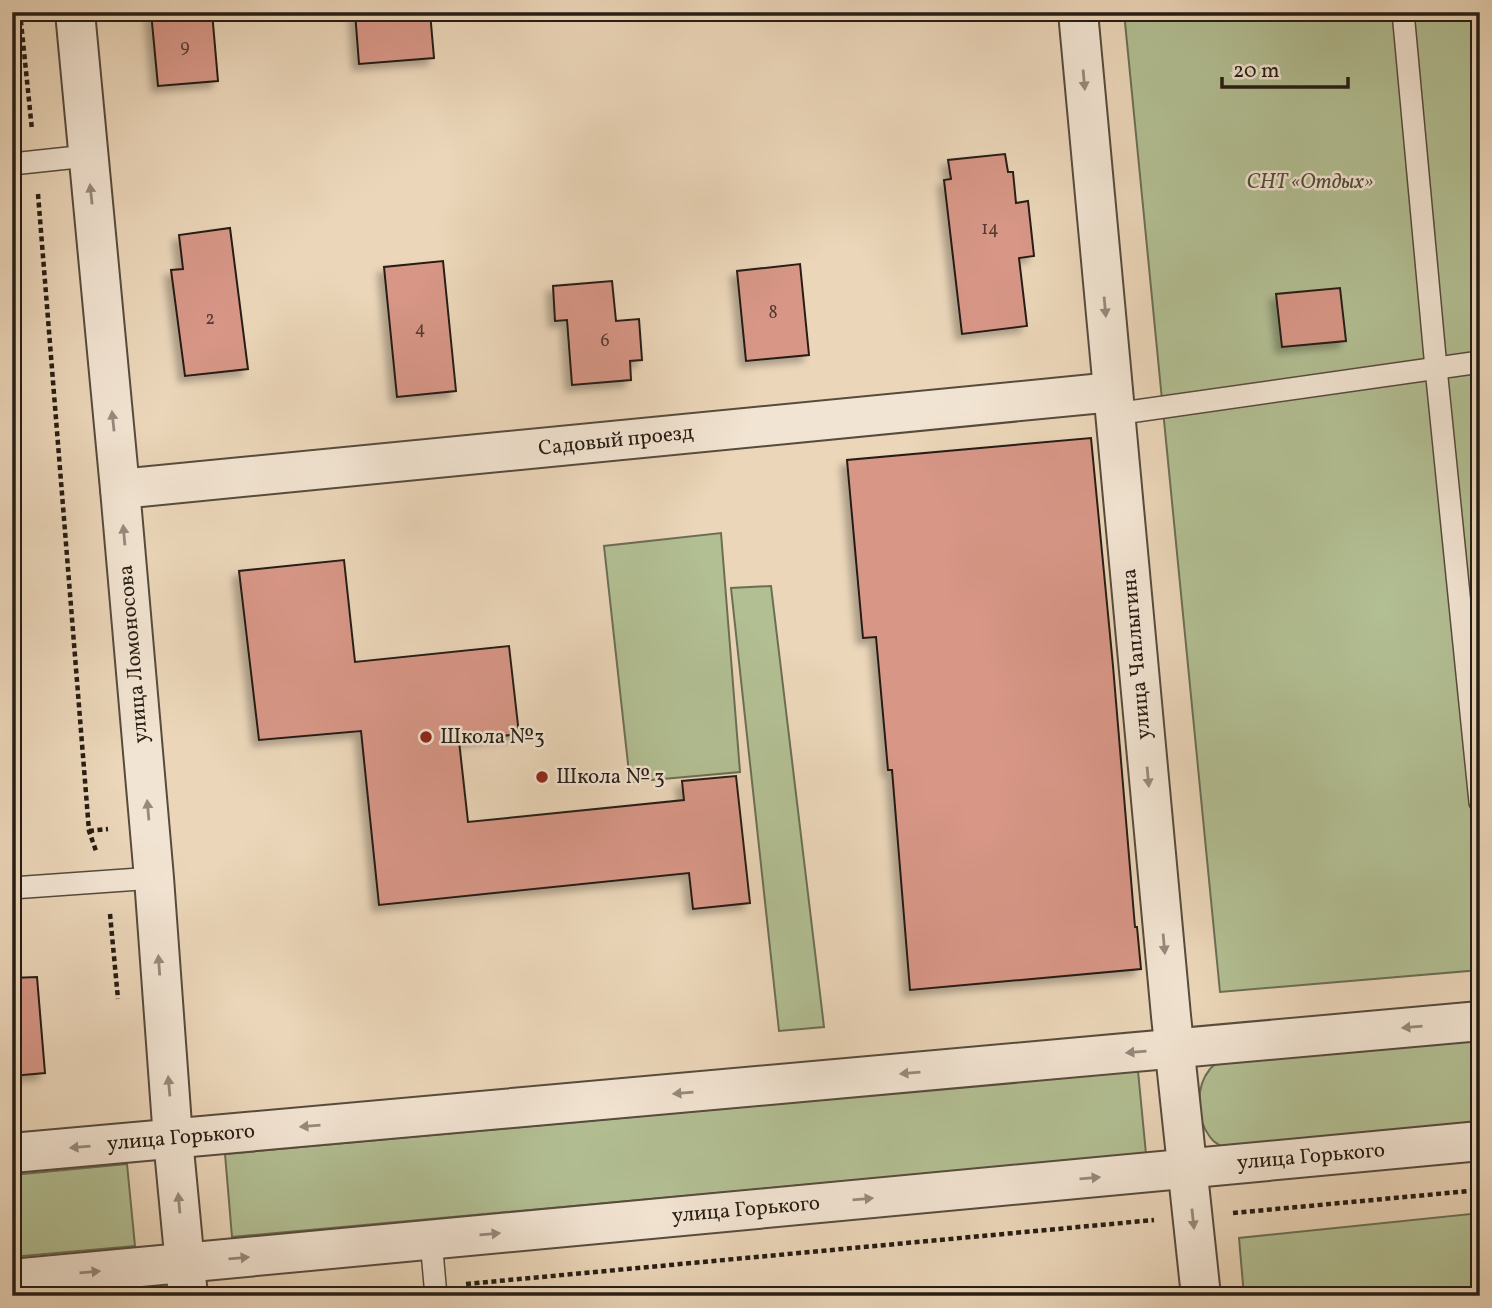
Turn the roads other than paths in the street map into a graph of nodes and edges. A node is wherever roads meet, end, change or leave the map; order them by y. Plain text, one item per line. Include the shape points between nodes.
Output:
1 (75, 12) edge
2 (1078, 12) edge
3 (1404, 12) edge
4 (87, 156) junction
5 (12, 164) edge
6 (1480, 362) edge
7 (1436, 368) junction
8 (1114, 403) junction
9 (120, 488) junction
10 (1480, 802) edge
11 (154, 878) junction
12 (12, 888) edge
13 (1480, 1021) edge
14 (1174, 1049) junction
15 (173, 1139) junction
16 (1480, 1141) edge
17 (12, 1153) edge
18 (1188, 1168) junction
19 (430, 1240) junction
20 (12, 1279) edge
21 (186, 1279) edge
22 (435, 1291) edge
23 (1201, 1296) edge

1 - 4 street, улица Ломоносова
2 -> 8 street, улица Чаплыгина
3 - 7 lane
4 - 5 lane
9 -> 4 street, улица Ломоносова
6 - 7 lane
7 - 8 lane
7 - 10 lane
8 - 9 street, Садовый проезд
8 -> 14 street, улица Чаплыгина
11 -> 9 street, улица Ломоносова
11 - 12 lane
15 -> 11 street, улица Ломоносова
13 -> 14 street, улица Горького
14 -> 15 street, улица Горького
14 - 18 street, улица Чаплыгина
15 -> 17 street, улица Горького
21 -> 15 street, улица Ломоносова
16 - 18 street, улица Горького
19 -> 18 street, улица Горького
18 -> 23 street, улица Чаплыгина
21 -> 19 street, улица Горького
19 - 22 lane
20 -> 21 street, улица Горького

